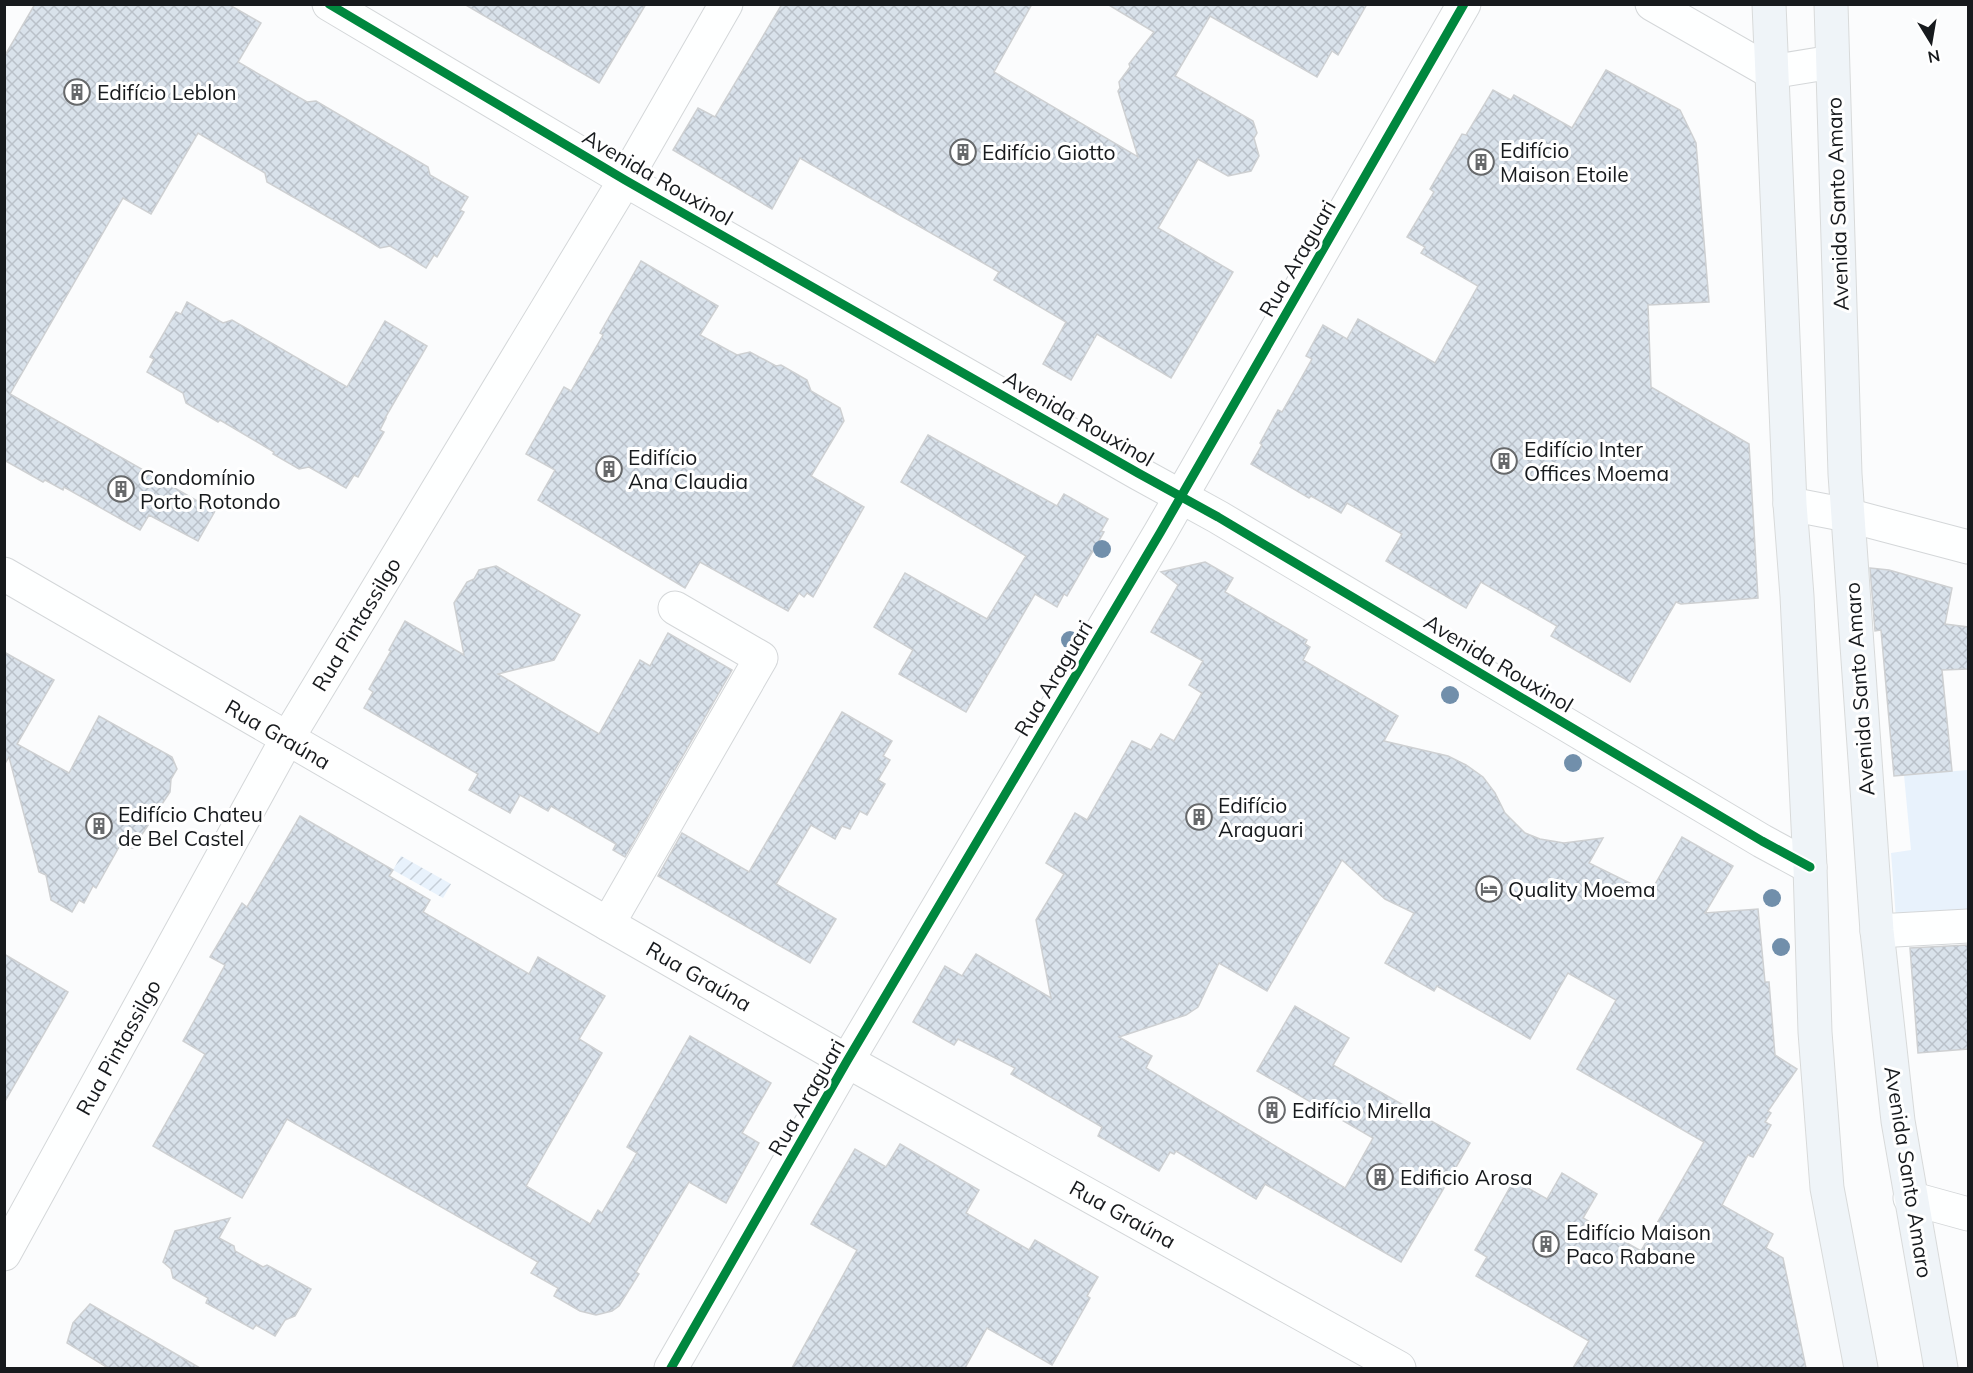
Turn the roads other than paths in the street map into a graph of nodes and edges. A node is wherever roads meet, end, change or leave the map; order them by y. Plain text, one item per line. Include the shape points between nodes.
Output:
1 (329, 4) edge
2 (726, 4) edge
3 (1464, 4) edge
4 (1652, 4) edge
5 (1769, 4) edge
6 (1831, 4) edge
7 (1832, 62) junction
8 (1771, 72) junction
9 (625, 180) junction
10 (1181, 496) junction
11 (1790, 504) junction
12 (1847, 515) junction
13 (1968, 548) edge
14 (4, 574) edge
15 (675, 608) dead end
16 (287, 739) junction
17 (1810, 867) junction
18 (608, 924) junction
19 (1968, 926) edge
20 (1876, 931) junction
21 (847, 1061) junction
22 (1910, 1198) junction
23 (1968, 1214) edge
24 (4, 1254) edge
25 (671, 1368) edge
26 (1399, 1368) edge
27 (1861, 1368) edge
28 (1941, 1368) edge

1 - 9 street, Avenida Rouxinol
2 - 9 street, Rua Pintassilgo
3 - 10 street, Rua Araguari
4 - 8 street
5 - 8 main road
6 - 7 main road, Avenida Santo Amaro
7 - 8 street
7 - 12 main road, Avenida Santo Amaro
8 - 11 main road
9 - 10 street, Avenida Rouxinol
9 - 16 street, Rua Pintassilgo
10 - 17 street, Avenida Rouxinol
10 - 21 street, Rua Araguari
11 - 12 street
11 - 17 main road
12 - 13 street
12 - 20 main road, Avenida Santo Amaro
14 - 16 street, Rua Graúna
15 - 18 street via 761,658
16 - 18 street, Rua Graúna
16 - 24 street, Rua Pintassilgo
17 - 27 main road via 1815,1032 1827,1188
18 - 21 street, Rua Graúna
19 - 20 street
20 - 22 main road, Avenida Santo Amaro
21 - 25 street, Rua Araguari
21 - 26 street, Rua Graúna
22 - 23 street
22 - 28 main road, Avenida Santo Amaro

